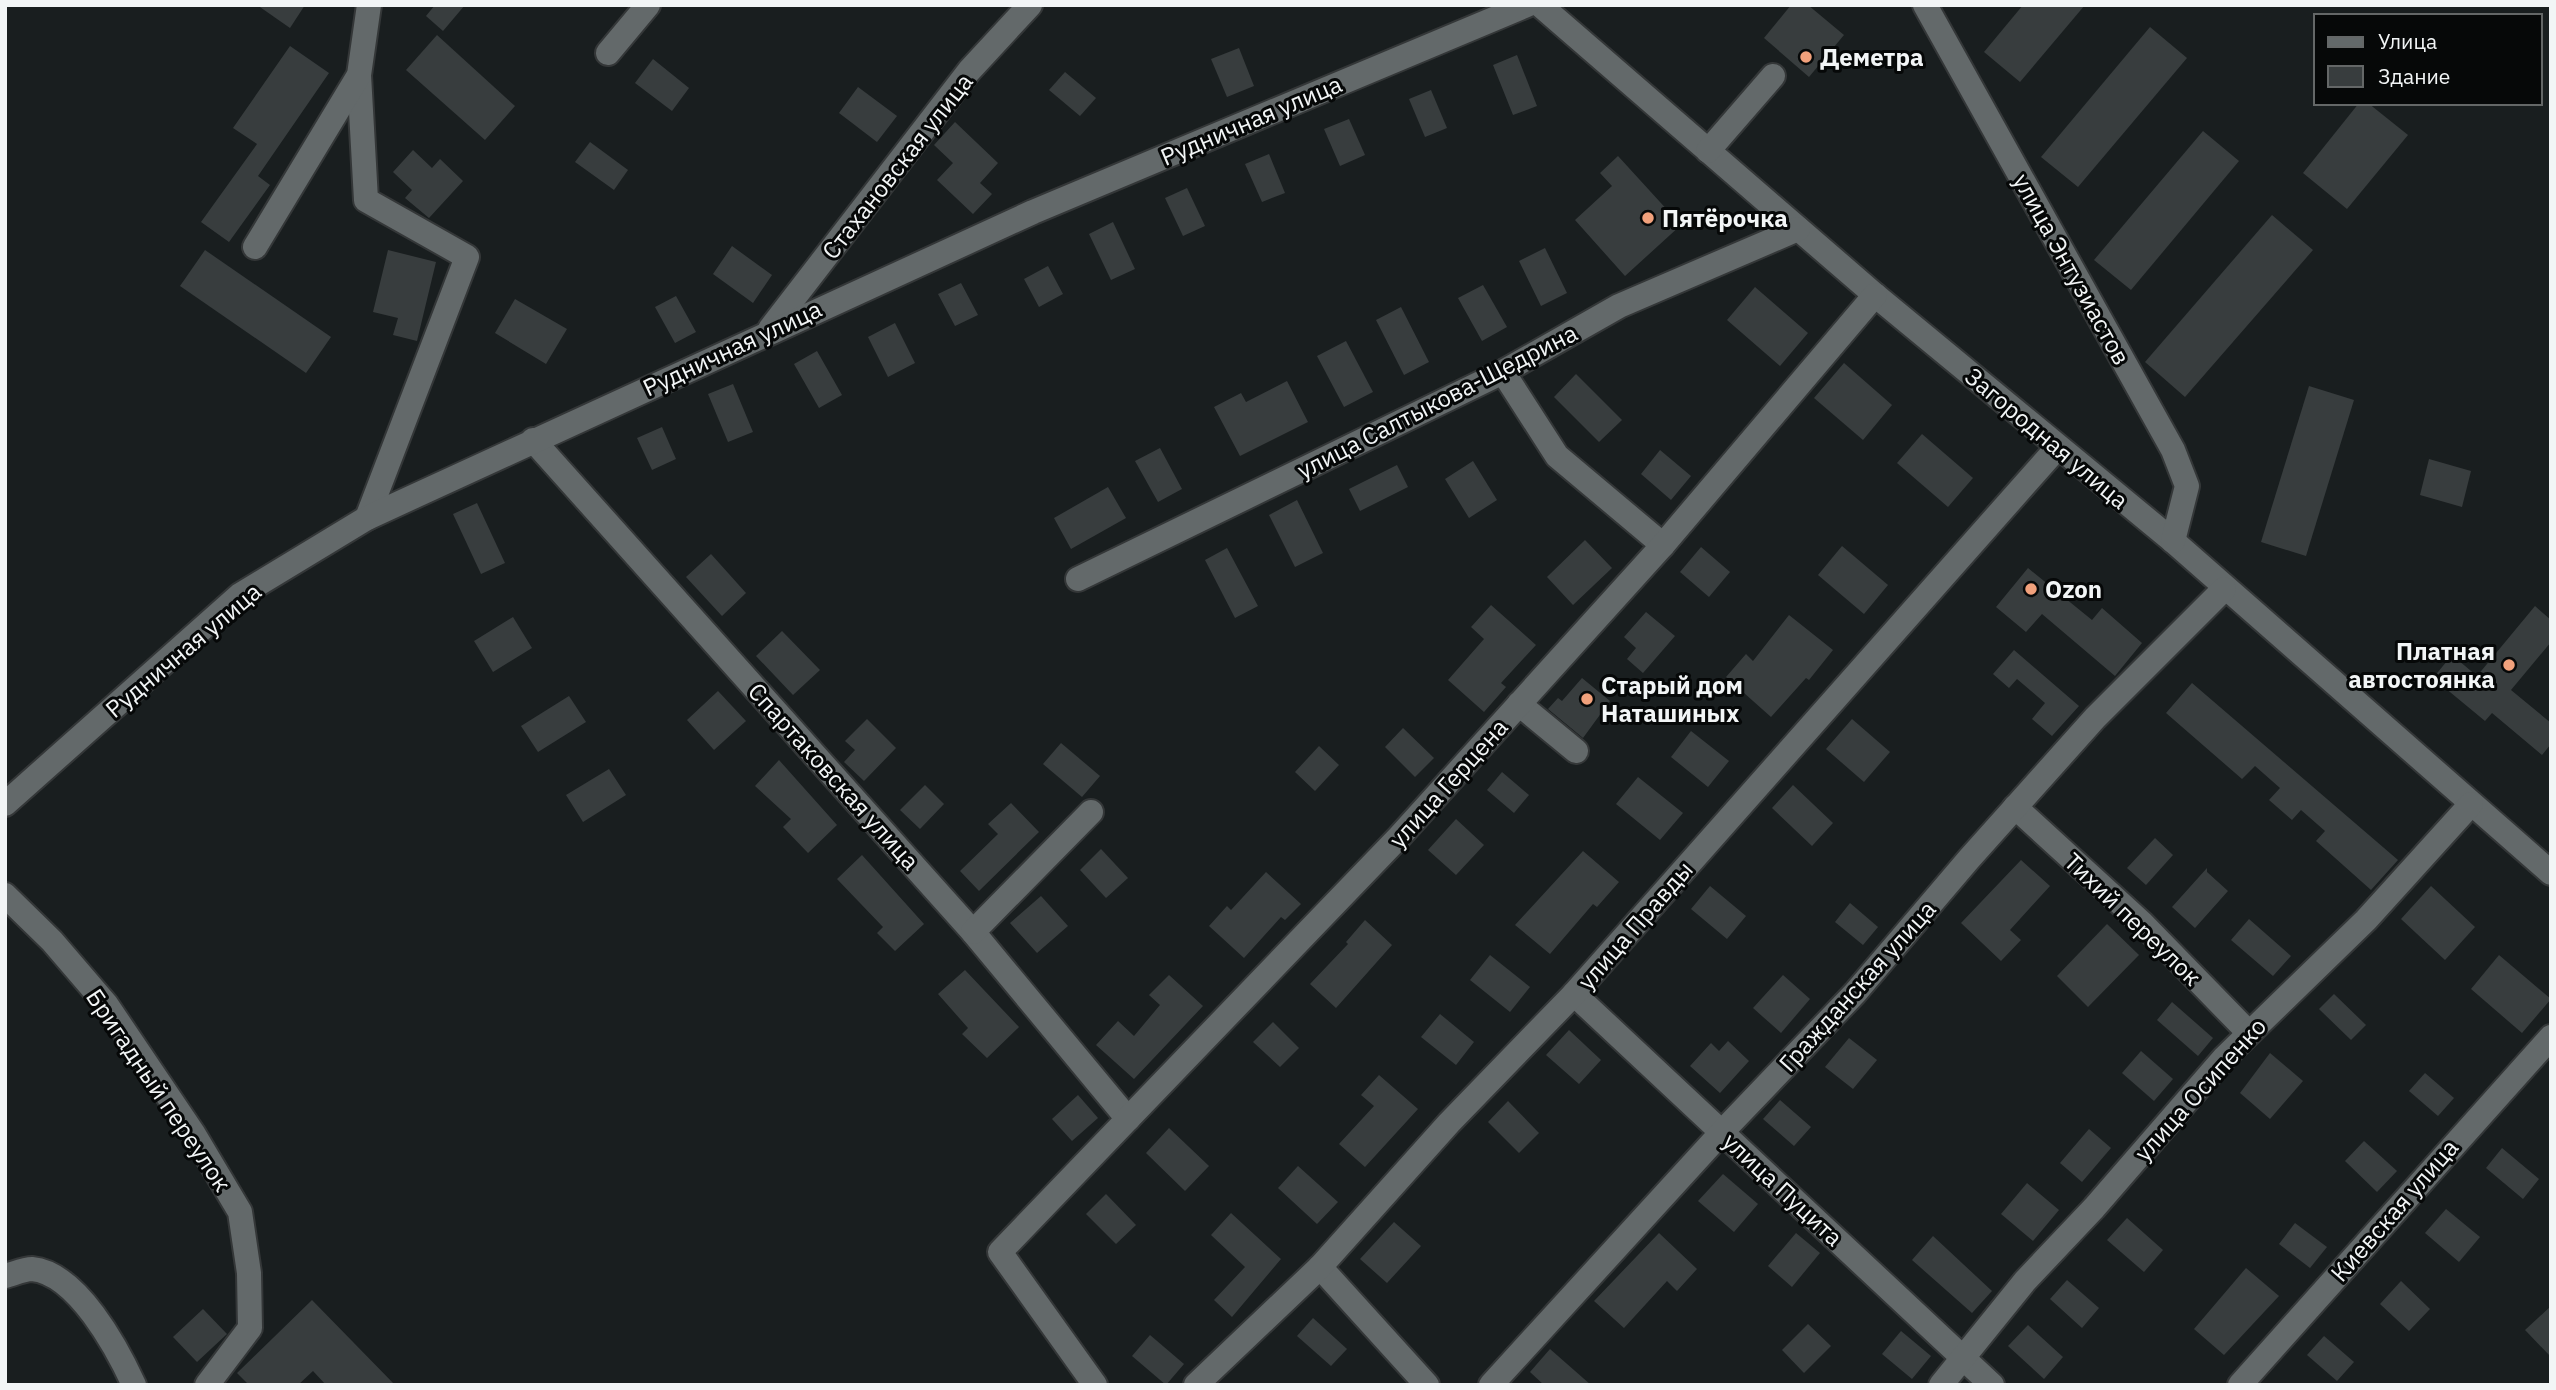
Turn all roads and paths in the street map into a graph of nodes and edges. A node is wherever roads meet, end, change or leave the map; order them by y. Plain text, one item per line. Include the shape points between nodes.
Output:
1 (369, 5) edge
2 (648, 5) edge
3 (1030, 5) edge
4 (1527, 5) edge
5 (1540, 5) edge
6 (1925, 5) edge
7 (608, 53) dead end
8 (359, 75) junction
9 (1773, 76) dead end
10 (1708, 151) junction
11 (1798, 229) junction
12 (255, 247) dead end
13 (1875, 295) junction
14 (769, 331) junction
15 (1503, 372) junction
16 (533, 440) junction
17 (2057, 448) junction
18 (368, 518) junction
19 (2173, 541) junction
20 (1663, 545) junction
21 (1078, 579) dead end
22 (2224, 589) junction
23 (1519, 704) junction
24 (1576, 751) dead end
25 (5, 804) edge
26 (2471, 804) junction
27 (2015, 807) junction
28 (1091, 812) dead end
29 (2551, 873) edge
30 (5, 895) edge
31 (973, 932) junction
32 (1574, 994) junction
33 (2249, 1033) junction
34 (2551, 1037) edge
35 (1128, 1119) junction
36 (1723, 1132) junction
37 (1320, 1268) junction
38 (5, 1276) edge
39 (1965, 1358) junction
40 (134, 1385) edge
41 (207, 1385) edge
42 (1095, 1385) edge
43 (1196, 1385) edge
44 (1427, 1385) edge
45 (1490, 1385) edge
46 (1941, 1385) edge
47 (1992, 1385) edge
48 (2240, 1385) edge

1 - 8 street
2 - 7 street
3 - 14 street, Стахановская улица via 969,71
4 - 14 street, Рудничная улица via 1033,212
5 - 10 street, Загородная улица
6 - 19 street, улица Энтузиастов via 2173,450 2187,486
8 - 12 street
8 - 18 street via 366,200 467,257
9 - 10 street
10 - 11 street, Загородная улица
11 - 13 street, Загородная улица
11 - 15 street, улица Салтыкова-Щедрина via 1619,306
13 - 17 street, Загородная улица
13 - 20 street, улица Герцена
14 - 16 street, Рудничная улица
15 - 20 street via 1557,456
15 - 21 street, улица Салтыкова-Щедрина
16 - 18 street, Рудничная улица
16 - 31 street, Спартаковская улица
17 - 19 street, Загородная улица
17 - 32 street, улица Правды
18 - 25 street, Рудничная улица via 240,596
19 - 22 street, Загородная улица
20 - 23 street, улица Герцена
22 - 26 street, Загородная улица
22 - 27 street, Гражданская улица via 2095,718
23 - 24 street
23 - 35 street, улица Герцена via 1399,837
26 - 29 street, Загородная улица
26 - 33 street, улица Осипенко via 2366,920
27 - 33 street, Тихий переулок via 2142,923
27 - 36 street, Гражданская улица via 1855,993
28 - 31 street
30 - 41 street, Бригадный переулок via 106,1004 194,1133 240,1212 250,1328
31 - 35 street, Спартаковская улица
32 - 36 street, улица Пуцита
32 - 37 street, улица Правды via 1449,1123
33 - 39 street, улица Осипенко via 2025,1281
34 - 48 street, Киевская улица
35 - 42 street, улица Герцена via 1000,1252
36 - 39 street, улица Пуцита
36 - 45 street, Гражданская улица
37 - 43 street, улица Правды
37 - 44 street
38 - 40 street via 31,1269 57,1277 91,1311
39 - 46 street, улица Осипенко
39 - 47 street, улица Пуцита

